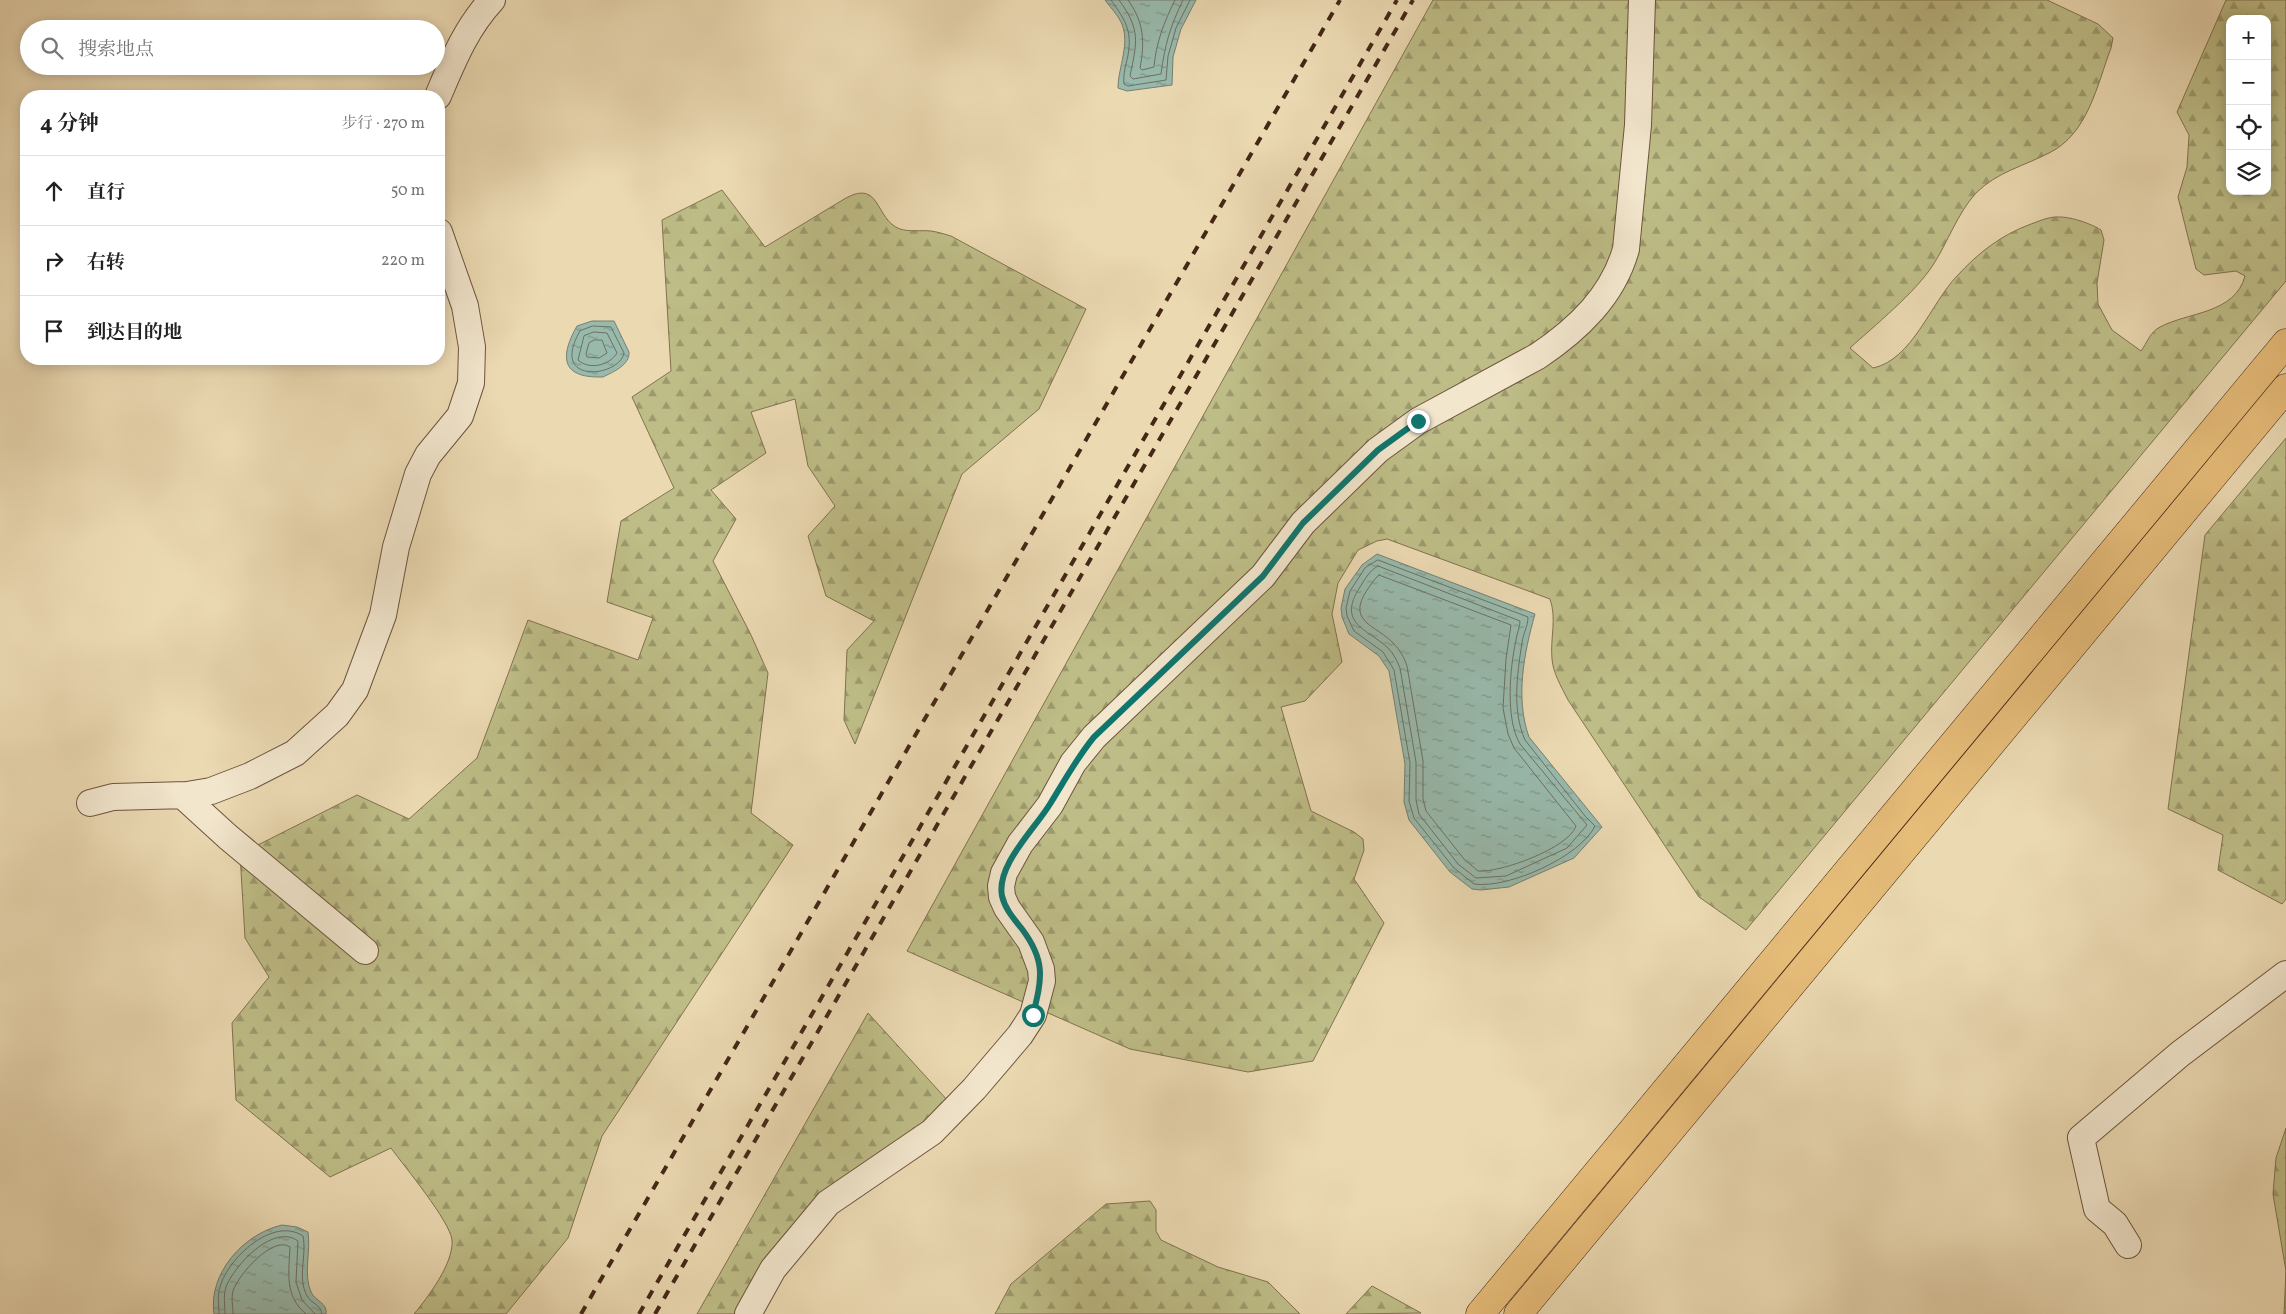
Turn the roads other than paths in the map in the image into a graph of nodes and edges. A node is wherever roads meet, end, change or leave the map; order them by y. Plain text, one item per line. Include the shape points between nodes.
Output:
1 (492, 0) edge
2 (1642, 0) edge
3 (441, 90) edge
4 (445, 249) edge
5 (2286, 343) edge
6 (2286, 388) edge
7 (183, 796) junction
8 (90, 804) dead end
9 (364, 951) dead end
10 (2286, 974) edge
11 (2128, 1245) dead end
12 (748, 1314) edge
13 (1480, 1314) edge
14 (1518, 1314) edge

1 - 3 street via 460,45
2 - 12 street via 1638,125 1626,249 1611,287 1588,315 1555,345 1418,421 1378,450 1303,523 1263,576 1094,737 1020,844 1004,873 1001,886 1007,908 1031,942 1041,969 1042,981 1033,1015 974,1089 932,1132 828,1203 773,1269
4 - 7 street via 465,306 472,347 471,383 460,416 428,455 418,474 396,547 384,615 355,690 337,715 295,753 234,783
5 - 13 main road
6 - 14 main road
7 - 8 street via 113,797
7 - 9 street
10 - 11 street via 2180,1054 2081,1138 2097,1209 2115,1224

